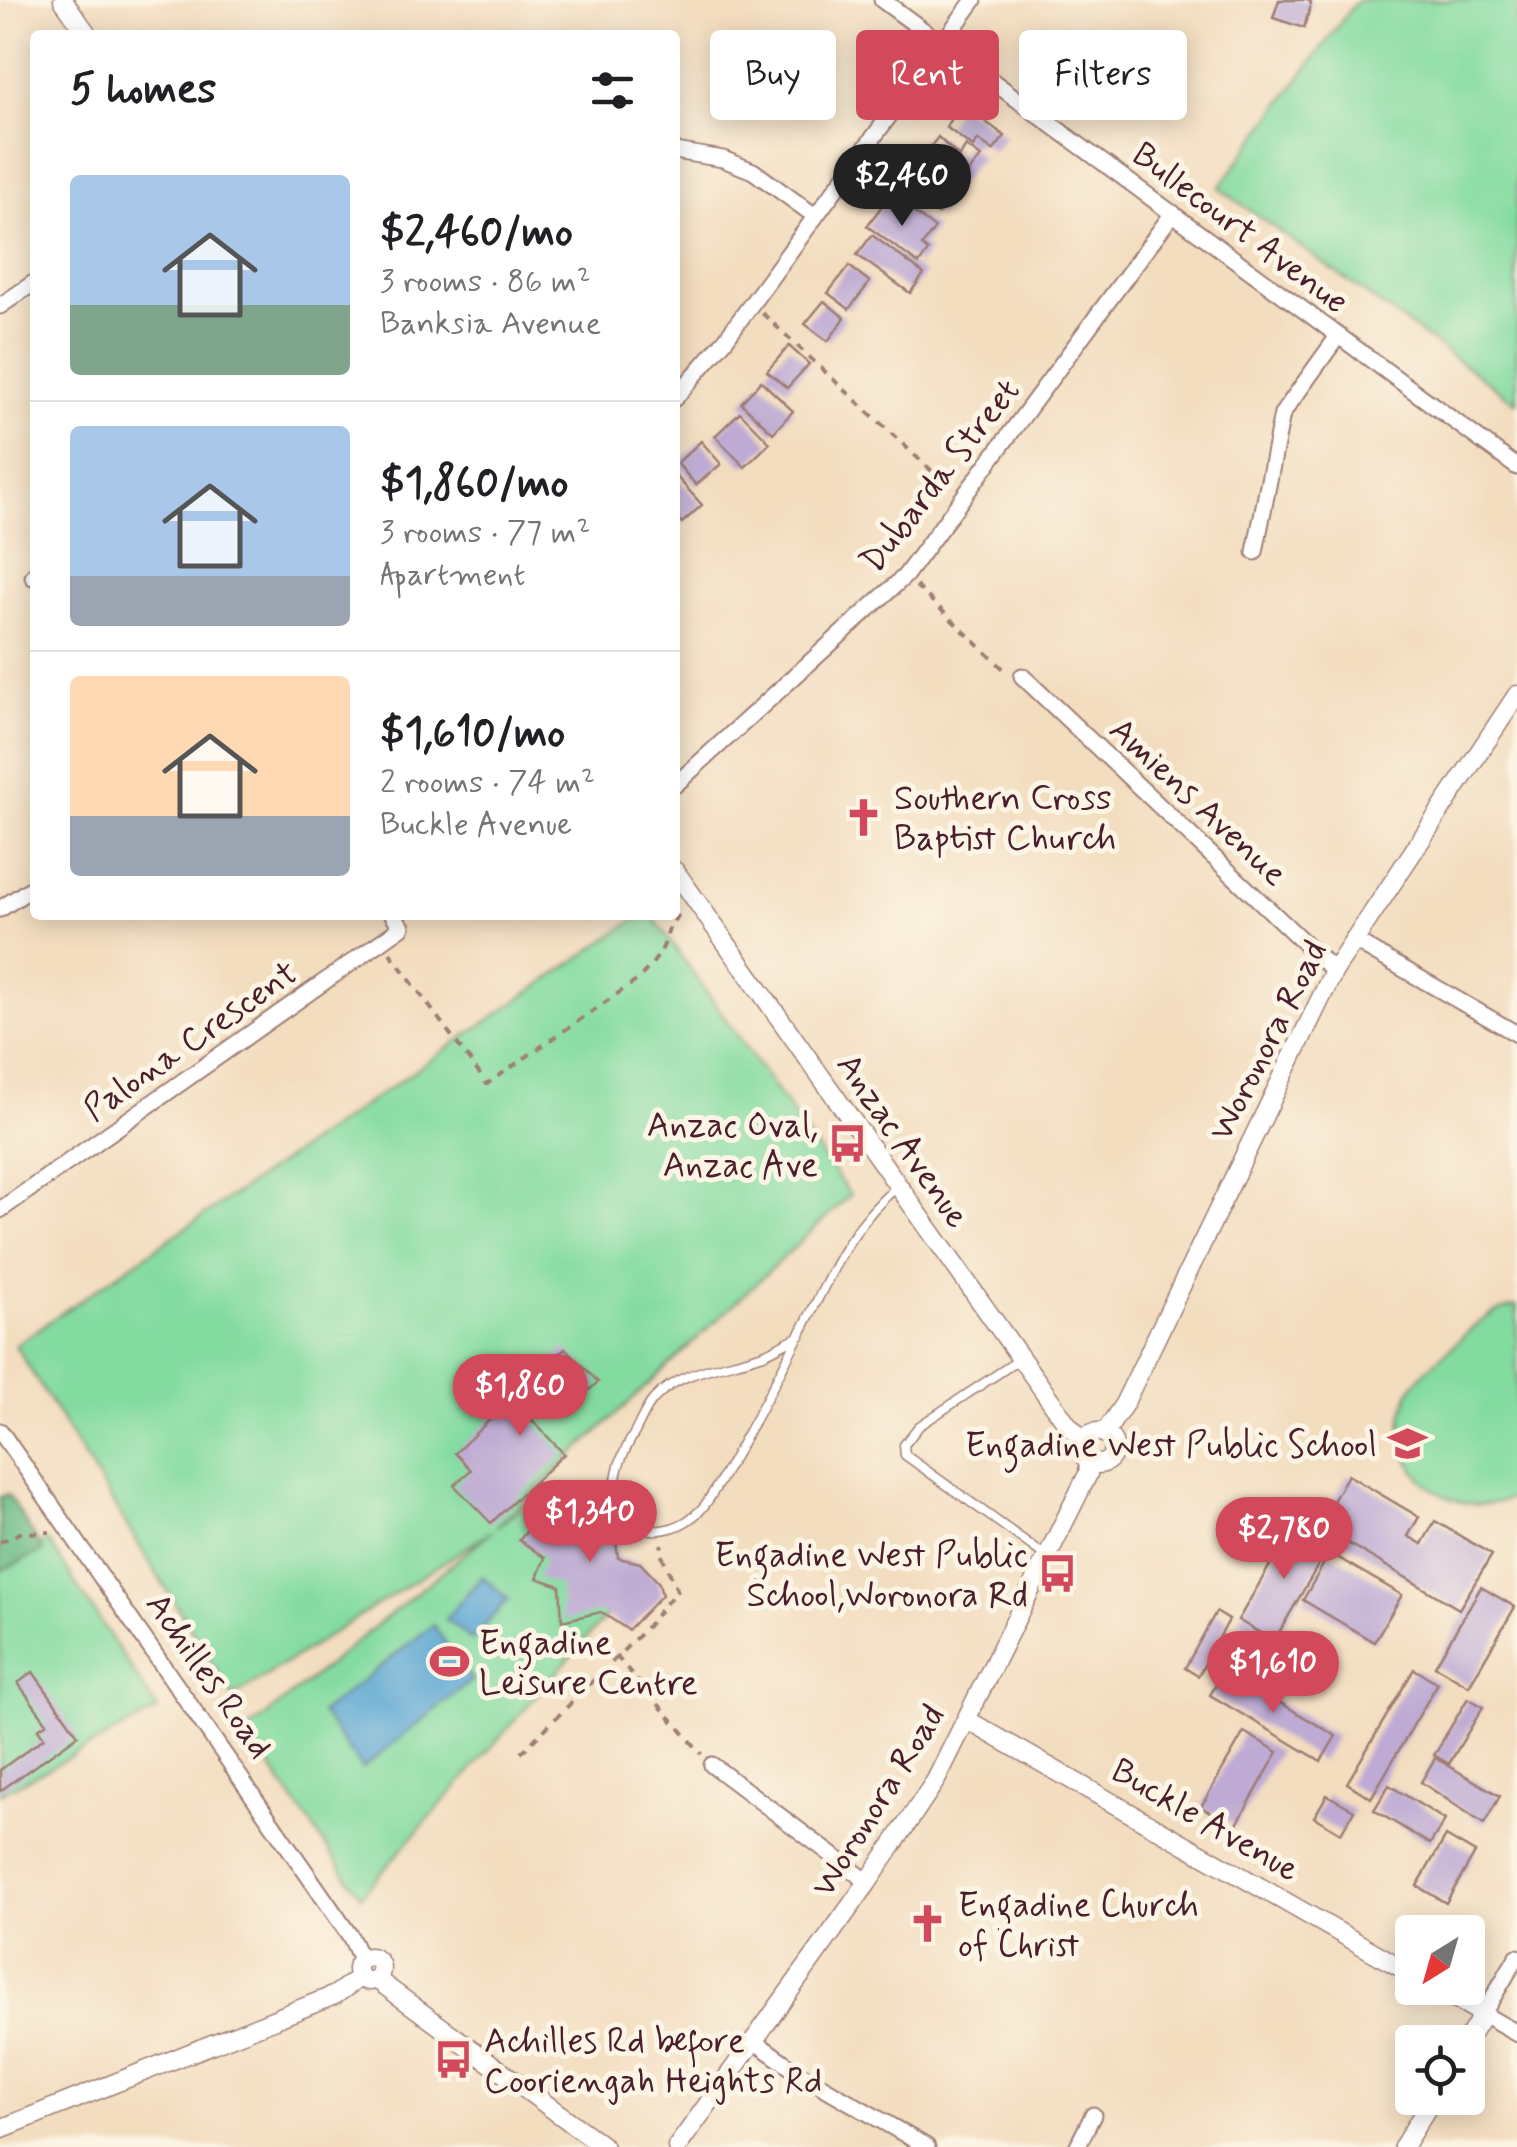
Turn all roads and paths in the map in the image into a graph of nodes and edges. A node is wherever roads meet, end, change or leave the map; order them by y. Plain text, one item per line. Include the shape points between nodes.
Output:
1 (63, 0) edge
2 (882, 0) edge
3 (974, 0) edge
4 (84, 30) edge
5 (922, 30) edge
6 (953, 30) edge
7 (999, 86) edge
8 (886, 120) edge
9 (680, 152) edge
10 (1174, 213) junction
11 (815, 216) junction
12 (30, 285) edge
13 (752, 303) junction
14 (0, 306) edge
15 (1338, 336) junction
16 (680, 393) edge
17 (1517, 467) edge
18 (964, 500) junction
19 (1255, 552) dead end
20 (905, 576) junction
21 (1022, 676) joint
22 (1517, 695) edge
23 (680, 780) edge
24 (680, 877) edge
25 (30, 889) edge
26 (697, 902) junction
27 (0, 910) edge
28 (680, 915) edge
29 (397, 920) edge
30 (673, 920) edge
31 (1354, 940) junction
32 (381, 941) junction
33 (1334, 971) junction
34 (1517, 1034) edge
35 (897, 1187) junction
36 (0, 1210) edge
37 (800, 1336) junction
38 (1020, 1359) junction
39 (0, 1431) edge
40 (1106, 1431) junction
41 (1085, 1442) junction
42 (1089, 1462) junction
43 (69, 1532) junction
44 (664, 1532) junction
45 (0, 1542) edge
46 (1047, 1557) junction
47 (616, 1656) junction
48 (967, 1720) junction
49 (521, 1752) dead end
50 (712, 1765) joint
51 (868, 1882) junction
52 (1517, 1957) edge
53 (1395, 1964) edge
54 (366, 1971) junction
55 (1467, 2005) edge
56 (1483, 2014) junction
57 (1476, 2025) edge
58 (1517, 2033) edge
59 (754, 2041) junction
60 (1093, 2115) dead end
61 (1423, 2115) edge
62 (0, 2129) edge
63 (604, 2147) edge
64 (677, 2147) edge
65 (928, 2147) edge
66 (1076, 2147) edge
67 (1403, 2147) edge

1 - 4 street
2 - 5 street, Bullecourt Avenue
3 - 6 street
7 - 10 street, Bullecourt Avenue
8 - 11 street
9 - 11 street via 753,170
10 - 15 street, Bullecourt Avenue
10 - 18 street, Dubarda Street
11 - 13 street
12 - 14 street
13 - 16 street
13 - 18 path
15 - 17 street, Bullecourt Avenue
15 - 19 street via 1282,414
18 - 20 street, Dubarda Street
20 - 21 path via 1008,673
20 - 23 street, Dubarda Street
21 - 33 street, Amiens Avenue
22 - 31 street, Woronora Road
24 - 26 street, Anzac Avenue
25 - 27 street
26 - 28 path
26 - 35 street, Anzac Avenue
29 - 32 street via 402,927
30 - 32 path via 653,965 636,981 487,1084
31 - 33 street, Woronora Road
31 - 34 street
32 - 36 street, Palona Crescent
33 - 40 street, Woronora Road
35 - 37 lane via 860,1222
35 - 38 street, Anzac Avenue
37 - 44 lane via 706,1504 684,1526
37 - 44 lane via 684,1377 653,1399 622,1454 617,1497 627,1518
38 - 41 street, Anzac Avenue
38 - 46 lane via 919,1426 904,1445 905,1455
39 - 43 street, Achilles Road
40 - 41 street
40 - 42 street via 1111,1453 1102,1464
41 - 42 street
42 - 46 street, Woronora Road
43 - 45 path via 20,1533
43 - 54 street, Achilles Road via 350,1936
44 - 47 path via 660,1551 677,1590
46 - 48 street, Woronora Road
47 - 49 path
47 - 50 path
48 - 51 street, Woronora Road
48 - 53 street, Buckle Avenue
50 - 51 street
51 - 59 street, Woronora Road
52 - 56 street
54 - 62 street via 335,1995
54 - 63 street, Achilles Road
55 - 56 street
56 - 57 street
56 - 58 street
59 - 64 street, Woronora Road
59 - 65 street
60 - 66 street
61 - 67 street

